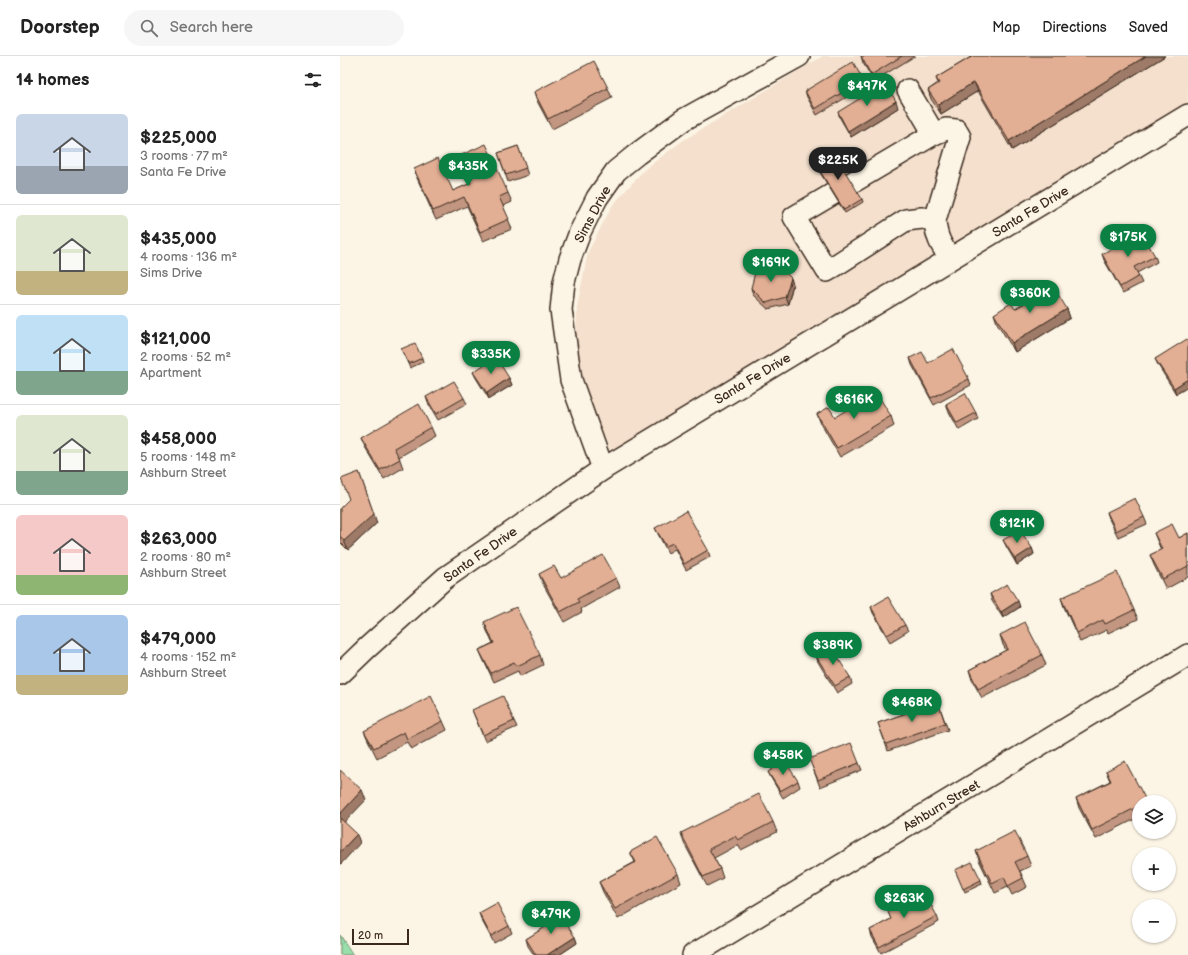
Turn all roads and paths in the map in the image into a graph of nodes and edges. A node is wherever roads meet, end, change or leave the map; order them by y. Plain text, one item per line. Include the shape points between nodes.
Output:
1 (799, 56) edge
2 (908, 90) dead end
3 (1188, 115) edge
4 (934, 134) junction
5 (935, 220) junction
6 (950, 258) junction
7 (603, 469) junction
8 (1188, 655) edge
9 (340, 674) edge
10 (693, 955) edge

1 - 7 street, Sims Drive via 683,120 616,170 580,232 564,282 561,310 571,380
2 - 4 street
3 - 6 street, Santa Fe Drive
4 - 5 street via 946,129 956,130 960,137
4 - 5 street via 794,217 827,271 906,220
5 - 6 street via 935,231
6 - 7 street, Santa Fe Drive
7 - 9 street, Santa Fe Drive via 445,578
8 - 10 street, Ashburn Street

